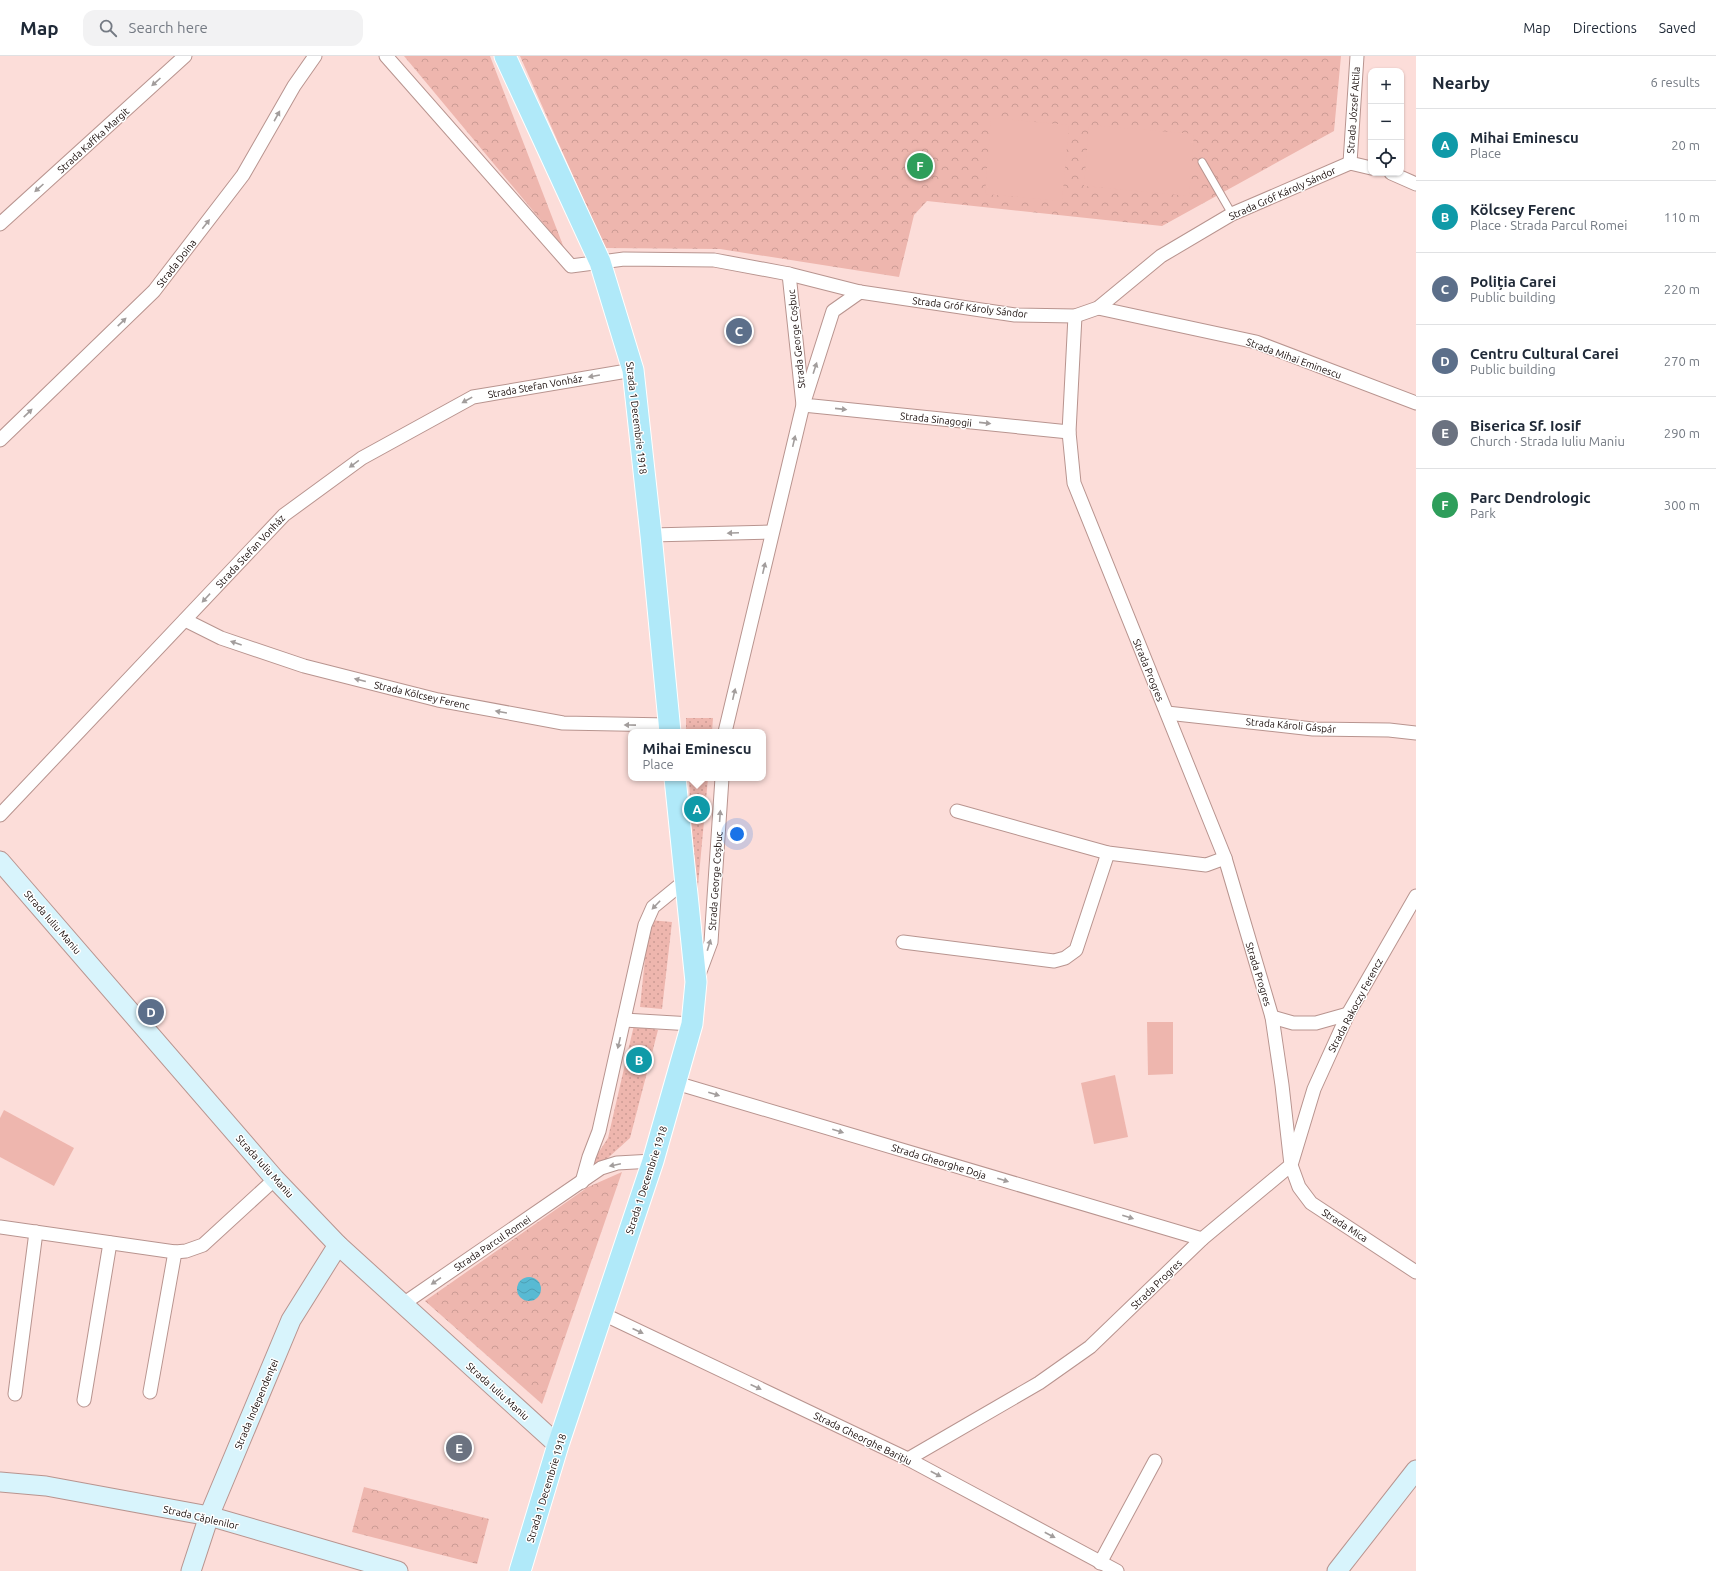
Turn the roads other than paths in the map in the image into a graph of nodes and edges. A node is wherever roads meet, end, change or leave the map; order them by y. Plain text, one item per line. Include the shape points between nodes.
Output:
1 (185, 56) edge
2 (315, 56) edge
3 (386, 56) edge
4 (505, 56) edge
5 (1357, 56) edge
6 (1202, 162) dead end
7 (1350, 163) junction
8 (1368, 167) edge
9 (1398, 176) edge
10 (1416, 184) edge
11 (1232, 214) junction
12 (0, 224) edge
13 (600, 262) junction
14 (789, 274) junction
15 (860, 292) junction
16 (1098, 308) junction
17 (1075, 316) junction
18 (633, 370) junction
19 (1416, 403) edge
20 (803, 405) junction
21 (1069, 432) junction
22 (0, 440) edge
23 (772, 532) junction
24 (651, 536) junction
25 (185, 620) junction
26 (1167, 713) junction
27 (669, 729) edge
28 (726, 729) edge
29 (1416, 733) edge
30 (674, 781) edge
31 (722, 781) edge
32 (958, 811) dead end
33 (0, 815) edge
34 (1108, 853) junction
35 (1224, 858) junction
36 (0, 861) edge
37 (686, 880) junction
38 (1416, 896) edge
39 (903, 942) dead end
40 (696, 982) junction
41 (1348, 1014) junction
42 (1272, 1017) junction
43 (624, 1020) junction
44 (692, 1024) junction
45 (676, 1083) junction
46 (653, 1161) junction
47 (1290, 1165) junction
48 (275, 1179) junction
49 (582, 1182) junction
50 (0, 1227) edge
51 (36, 1232) junction
52 (1202, 1239) junction
53 (110, 1243) junction
54 (338, 1245) junction
55 (175, 1252) junction
56 (1416, 1272) edge
57 (402, 1304) junction
58 (603, 1314) junction
59 (150, 1392) dead end
60 (15, 1394) dead end
61 (84, 1400) dead end
62 (558, 1445) junction
63 (908, 1459) junction
64 (1155, 1461) dead end
65 (1416, 1470) edge
66 (0, 1482) edge
67 (209, 1516) junction
68 (1100, 1562) junction
69 (191, 1571) edge
70 (398, 1571) edge
71 (520, 1571) edge
72 (1117, 1571) edge
73 (1337, 1571) edge

1 -> 12 street, Strada Kaffka Margit
22 -> 2 street, Strada Doina via 154,291 243,176 294,86
3 - 13 street, Strada Gróf Károly Sándor via 571,266
4 - 13 main road, Strada 1 Decembrie 1918
5 - 7 street, Strada József Attila
6 - 11 lane
7 - 8 street
7 - 11 street, Strada Gróf Károly Sándor
9 - 10 street
11 - 16 street, Strada Gróf Károly Sándor via 1161,256
13 - 14 street, Strada Gróf Károly Sándor via 624,259 714,260
13 - 18 main road, Strada 1 Decembrie 1918
14 - 15 street, Strada Gróf Károly Sándor
14 - 20 street, Strada George Coșbuc
15 - 17 street, Strada Gróf Károly Sándor via 1015,316
20 -> 15 street, Strada George Coșbuc via 833,311
16 - 17 street, Strada Gróf Károly Sándor
16 - 19 street, Strada Mihai Eminescu via 1256,342
17 - 21 street, Strada Progres
18 - 24 main road, Strada 1 Decembrie 1918
18 -> 25 street, Strada Stefan Vonház via 473,397 362,458 284,514
20 -> 21 street, Strada Sinagogii
23 -> 20 street, Strada George Coșbuc
21 - 26 street, Strada Progres via 1074,483
23 -> 24 street
28 -> 23 street, Strada George Coșbuc
24 - 27 main road, Strada 1 Decembrie 1918
27 -> 25 street, Strada Kölcsey Ferenc via 563,723 438,700 304,666 221,638
25 - 33 street, Strada Stefan Vonház
26 - 29 street, Strada Károli Gáspár via 1313,729
26 - 35 street, Strada Progres
30 - 37 main road, Strada 1 Decembrie 1918
40 -> 31 street, Strada George Coșbuc via 711,942
32 - 34 street
34 - 35 street via 1206,865
34 - 39 street via 1076,950 1066,958 1054,961
35 - 42 street, Strada Progres
36 - 48 street, Strada Iuliu Maniu
37 - 40 main road, Strada 1 Decembrie 1918
37 -> 43 street via 653,907 645,926
38 - 41 street, Strada Rakoczy Ferencz
40 - 44 main road, Strada 1 Decembrie 1918
41 - 42 street, Strada Progres via 1316,1023 1293,1023
41 - 47 street, Strada Rakoczy Ferencz via 1314,1089
42 - 47 street, Strada Progres
43 - 44 street
43 -> 49 street via 599,1131
44 - 45 main road, Strada 1 Decembrie 1918
45 - 46 main road, Strada 1 Decembrie 1918
45 -> 52 street, Strada Gheorghe Doja
46 -> 49 street, Strada Parcul Romei via 617,1163 601,1168
46 - 58 main road, Strada 1 Decembrie 1918
47 - 52 street, Strada Progres
47 - 56 street, Strada Mica via 1299,1187 1311,1203
48 - 54 street, Strada Iuliu Maniu
48 - 55 street via 204,1245
49 -> 57 street, Strada Parcul Romei
50 - 51 street
51 - 53 street
51 - 60 street
52 - 63 street, Strada Progres via 1090,1347 1039,1383
53 - 55 street
53 - 61 street
54 - 57 street, Strada Iuliu Maniu
54 - 67 street, Strada Independenței via 291,1320
55 - 59 street
57 - 62 street, Strada Iuliu Maniu
58 - 62 main road, Strada 1 Decembrie 1918
58 -> 63 street, Strada Gheorghe Barițiu
62 - 71 main road, Strada 1 Decembrie 1918
63 -> 68 street, Strada Gheorghe Barițiu
64 - 68 street
65 - 73 street
66 - 67 street, Strada Căplenilor via 46,1486
67 - 69 street, Strada Independenței
67 - 70 street, Strada Căplenilor
68 - 72 street, Strada Gheorghe Barițiu

